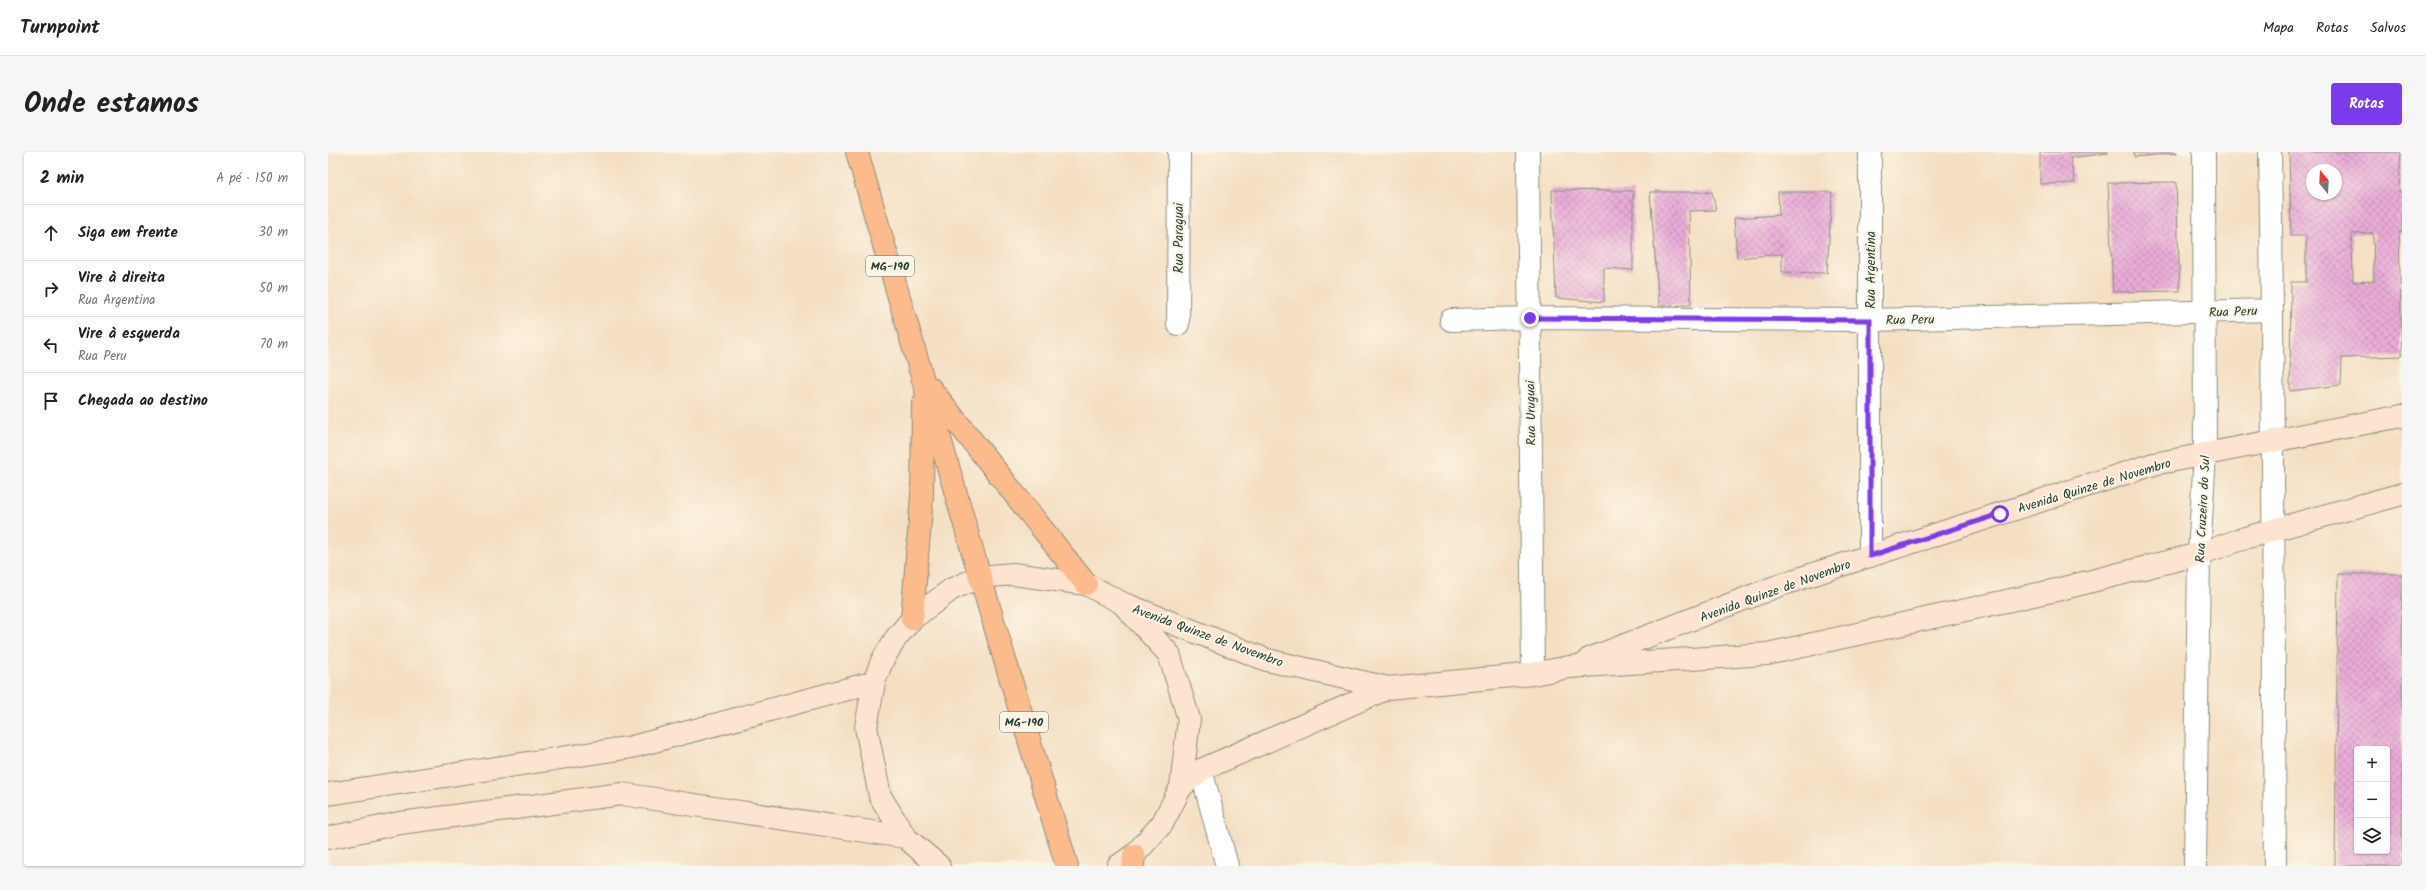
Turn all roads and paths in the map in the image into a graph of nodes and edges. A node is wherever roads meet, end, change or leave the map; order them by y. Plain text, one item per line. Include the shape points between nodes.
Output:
1 (857, 152) edge
2 (1179, 152) edge
3 (1528, 152) edge
4 (1870, 152) edge
5 (2204, 152) edge
6 (2270, 152) edge
7 (2272, 310) junction
8 (2204, 312) junction
9 (1530, 318) junction
10 (1451, 320) dead end
11 (1870, 320) junction
12 (1178, 324) dead end
13 (924, 381) junction
14 (2402, 416) edge
15 (2274, 441) junction
16 (2205, 454) junction
17 (2402, 494) edge
18 (2272, 530) junction
19 (2199, 554) junction
20 (1870, 556) junction
21 (980, 577) junction
22 (1086, 584) junction
23 (1122, 603) junction
24 (912, 619) junction
25 (1569, 667) junction
26 (1533, 674) junction
27 (874, 682) junction
28 (1388, 688) junction
29 (1201, 770) junction
30 (1181, 787) junction
31 (328, 794) edge
32 (905, 837) junction
33 (328, 838) edge
34 (1128, 862) edge
35 (939, 866) edge
36 (1067, 866) edge
37 (1227, 866) edge
38 (2195, 866) edge
39 (2275, 866) edge

1 - 13 main road, MG-190
2 - 12 street, Rua Paraguai
3 - 9 street, Rua Uruguai
4 - 11 street, Rua Argentina
5 - 8 street, Rua Cruzeiro do Sul
6 - 7 street
7 - 8 street, Rua Peru
7 - 15 street
8 - 11 street, Rua Peru
8 - 16 street, Rua Cruzeiro do Sul
9 - 10 street, Rua Peru
9 - 11 street, Rua Peru
9 - 26 street, Rua Uruguai
11 - 20 street, Rua Argentina
13 - 21 main road, MG-190
13 - 22 main road
13 - 24 main road via 922,496
14 - 15 main road, Avenida Quinze de Novembro
15 - 16 main road, Avenida Quinze de Novembro
15 - 18 street
16 - 19 street, Rua Cruzeiro do Sul
16 - 20 main road, Avenida Quinze de Novembro via 2154,464
17 - 18 main road, Avenida Quinze de Novembro
18 - 19 main road, Avenida Quinze de Novembro
18 - 39 street
19 - 25 main road, Avenida Quinze de Novembro via 2056,590 1767,654
19 - 38 street, Rua Cruzeiro do Sul
20 - 25 main road, Avenida Quinze de Novembro via 1783,584
21 - 22 main road via 1013,574
21 - 24 main road via 952,589
21 - 36 main road, MG-190
22 - 23 main road
23 - 28 main road, Avenida Quinze de Novembro via 1267,660
23 - 30 main road via 1169,654 1189,719
24 - 27 main road via 882,661
25 - 26 main road, Avenida Quinze de Novembro
26 - 28 main road, Avenida Quinze de Novembro
27 - 31 main road via 632,748
27 - 32 main road via 866,727 880,796
28 - 29 main road, Avenida Quinze de Novembro
29 - 30 main road, Avenida Quinze de Novembro
29 - 37 street
30 - 34 main road via 1162,824
32 - 33 main road via 622,794 400,823
32 - 35 main road

